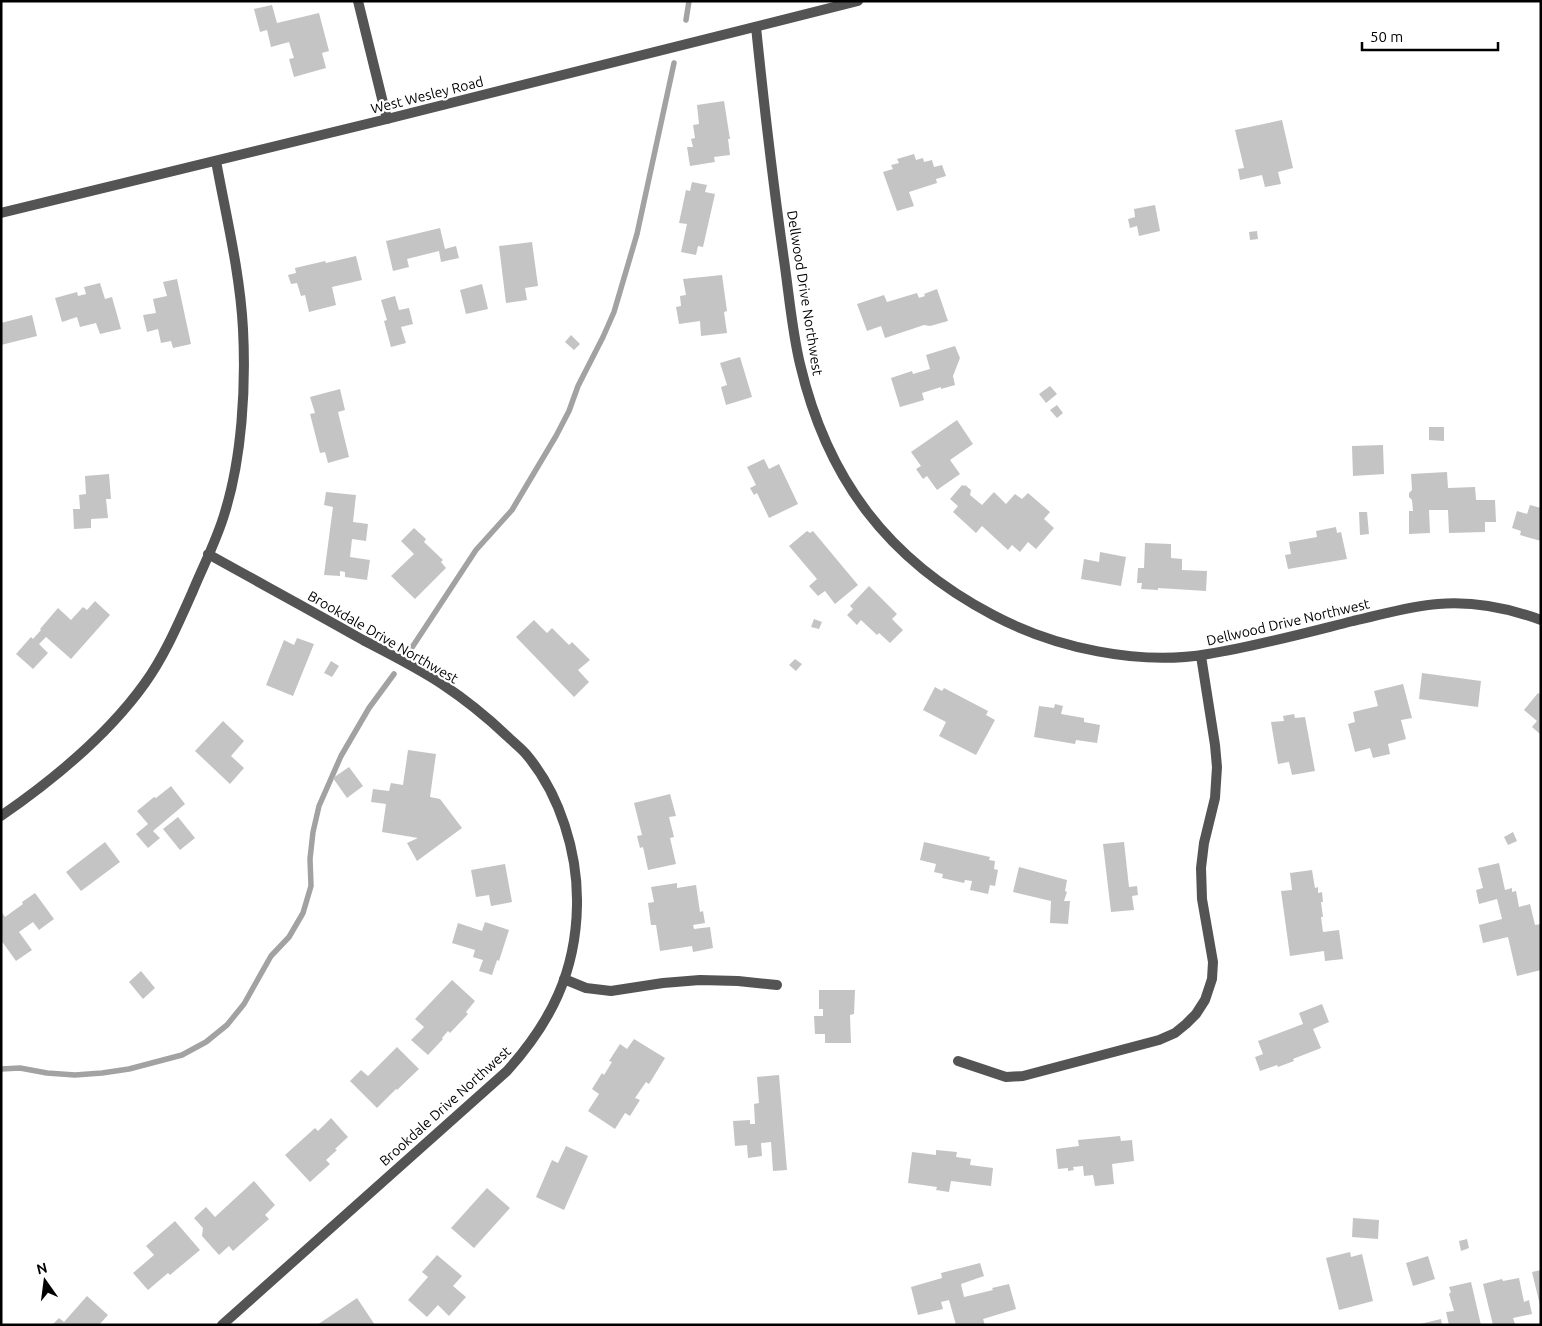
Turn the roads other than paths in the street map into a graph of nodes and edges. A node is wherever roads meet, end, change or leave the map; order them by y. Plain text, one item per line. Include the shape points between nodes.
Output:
1 (358, 1) edge
2 (858, 1) edge
3 (756, 27) junction
4 (387, 119) junction
5 (216, 161) junction
6 (1, 213) edge
7 (208, 554) junction
8 (1541, 620) edge
9 (1201, 656) junction
10 (1, 816) edge
11 (564, 979) junction
12 (777, 985) dead end
13 (958, 1061) dead end
14 (222, 1325) edge

1 - 4 street
2 - 3 street, West Wesley Road
3 - 4 street, West Wesley Road
3 - 9 street, Dellwood Drive Northwest via 799,361 826,444 859,503 892,542 932,577 969,603 1014,626 1062,644 1105,653 1156,658
4 - 5 street, West Wesley Road
5 - 6 street, West Wesley Road
5 - 7 street via 239,283 244,373 235,476 225,514
7 - 10 street via 171,640 145,683 88,747 36,792
7 - 11 street, Brookdale Drive Northwest via 441,683 483,713 526,754 556,804 568,834 574,862 577,920
8 - 9 street, Dellwood Drive Northwest via 1513,610 1438,604
9 - 13 street via 1217,768 1200,868 1213,962 1212,980 1205,1000 1186,1024 1159,1040 1023,1076 1006,1077
11 - 12 street via 586,988 612,991 700,980
11 - 14 street, Brookdale Drive Northwest via 541,1028 507,1071

